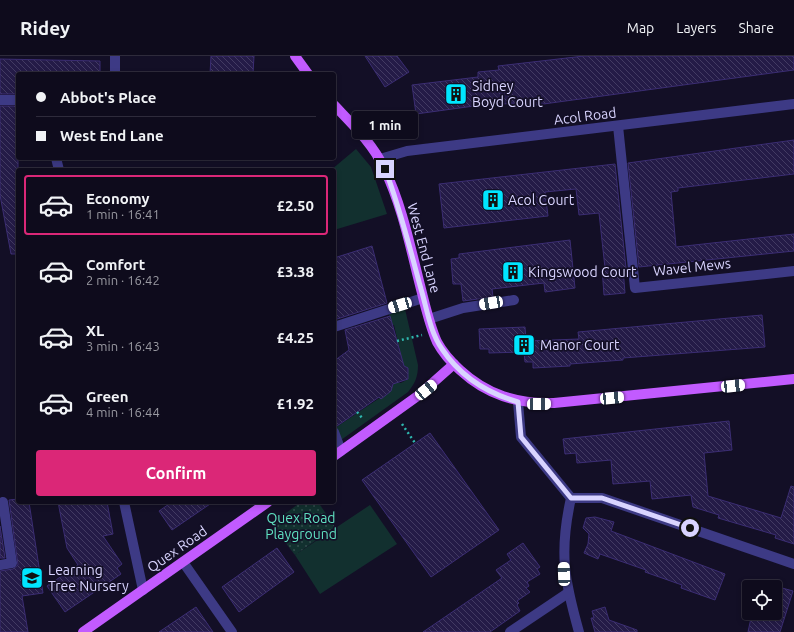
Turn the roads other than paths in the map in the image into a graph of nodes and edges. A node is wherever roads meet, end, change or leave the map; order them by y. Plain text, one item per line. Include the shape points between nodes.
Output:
1 (115, 56) edge
2 (295, 56) edge
3 (115, 72) edge
4 (307, 72) edge
5 (0, 100) edge
6 (16, 100) edge
7 (794, 104) edge
8 (336, 107) edge
9 (618, 126) junction
10 (380, 159) junction
11 (794, 271) edge
12 (424, 298) junction
13 (514, 300) dead end
14 (429, 319) junction
15 (336, 326) edge
16 (454, 364) junction
17 (794, 379) edge
18 (518, 402) junction
19 (337, 453) edge
20 (571, 498) junction
21 (3, 502) dead end
22 (124, 504) edge
23 (265, 504) edge
24 (183, 562) junction
25 (794, 564) edge
26 (0, 565) edge
27 (143, 590) junction
28 (568, 593) junction
29 (83, 632) edge
30 (232, 632) edge
31 (510, 632) edge
32 (579, 632) edge

1 - 3 street
2 - 4 main road
5 - 6 street
7 - 9 street, Acol Road
8 - 10 main road, West End Lane
9 - 10 street, Acol Road via 407,151
9 - 11 street, Wavel Mews via 635,288
10 - 12 main road, West End Lane via 399,208
12 - 14 main road, West End Lane
12 - 15 street
13 - 14 street via 463,308
14 - 16 main road, West End Lane via 441,349
16 - 18 main road, West End Lane via 468,378 488,391
16 - 19 main road via 432,385
17 - 18 main road, West End Lane via 567,402
18 - 20 street via 521,437
20 - 25 street via 602,498
20 - 28 street via 564,546 564,574
21 - 26 street via 12,562
22 - 27 street
23 - 24 main road, Quex Road
24 - 27 main road, Quex Road
24 - 30 street
27 - 29 main road, Quex Road
28 - 31 street
28 - 32 street

